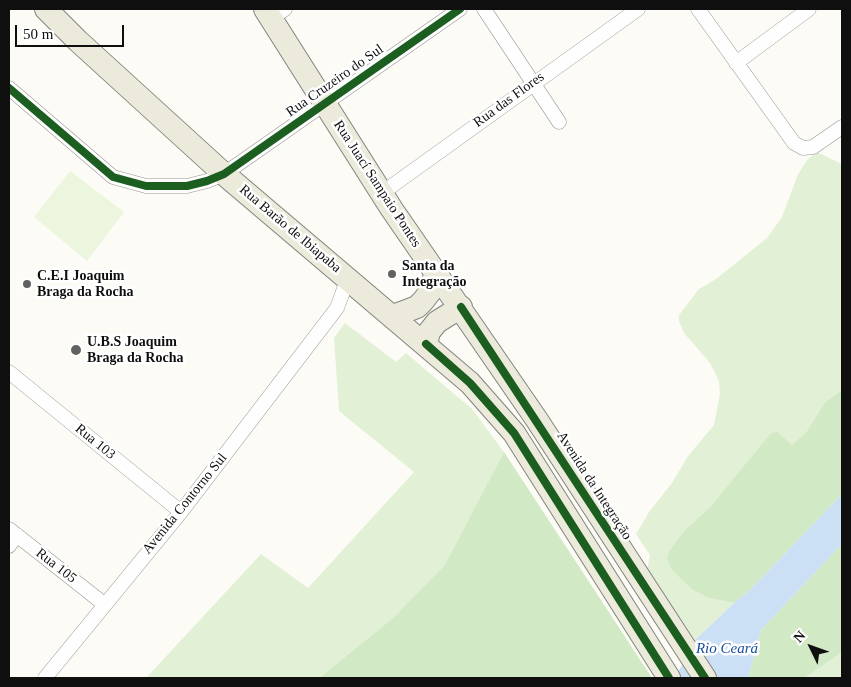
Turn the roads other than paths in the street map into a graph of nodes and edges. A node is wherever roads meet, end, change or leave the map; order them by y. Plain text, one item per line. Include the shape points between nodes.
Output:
1 (46, 9) edge
2 (460, 9) edge
3 (484, 9) edge
4 (638, 9) edge
5 (698, 9) edge
6 (809, 9) edge
7 (274, 12) edge
8 (736, 63) junction
9 (533, 82) junction
10 (9, 88) edge
11 (324, 104) junction
12 (558, 122) dead end
13 (842, 127) edge
14 (224, 174) junction
15 (382, 193) junction
16 (436, 272) junction
17 (348, 278) junction
18 (461, 307) junction
19 (393, 316) junction
20 (426, 344) junction
21 (9, 372) edge
22 (181, 512) junction
23 (12, 536) edge
24 (104, 604) junction
25 (45, 678) edge
26 (669, 678) edge
27 (705, 678) edge

1 - 14 main road, Rua Barão de Ibiapaba
2 - 11 street, Rua Cruzeiro do Sul
3 - 9 street
4 - 9 street, Rua das Flores
5 - 8 street
6 - 8 street
7 - 11 main road, Rua Juací Sampaio Pontes
8 - 13 street via 794,143 803,148 813,147
9 - 12 street
9 - 15 street, Rua das Flores
10 - 14 street, Rua Cruzeiro do Sul via 113,177 146,186 167,187 207,181
11 - 14 street, Rua Cruzeiro do Sul
11 - 15 main road, Rua Juací Sampaio Pontes
14 - 17 main road, Rua Barão de Ibiapaba
15 - 16 main road, Rua Juací Sampaio Pontes
16 - 18 main road, Rua Juací Sampaio Pontes
16 - 19 main road via 424,301
17 - 19 main road, Rua Barão de Ibiapaba
17 - 22 street, Avenida Contorno Sul via 337,308
18 - 20 main road via 437,322 429,332
18 - 27 main road, Avenida da Integração
19 - 20 main road, Rua Barão de Ibiapaba
20 - 26 main road via 470,383 514,432
21 - 22 street, Rua 103
22 - 24 street, Avenida Contorno Sul
23 - 24 street, Rua 105
24 - 25 street, Avenida Contorno Sul

